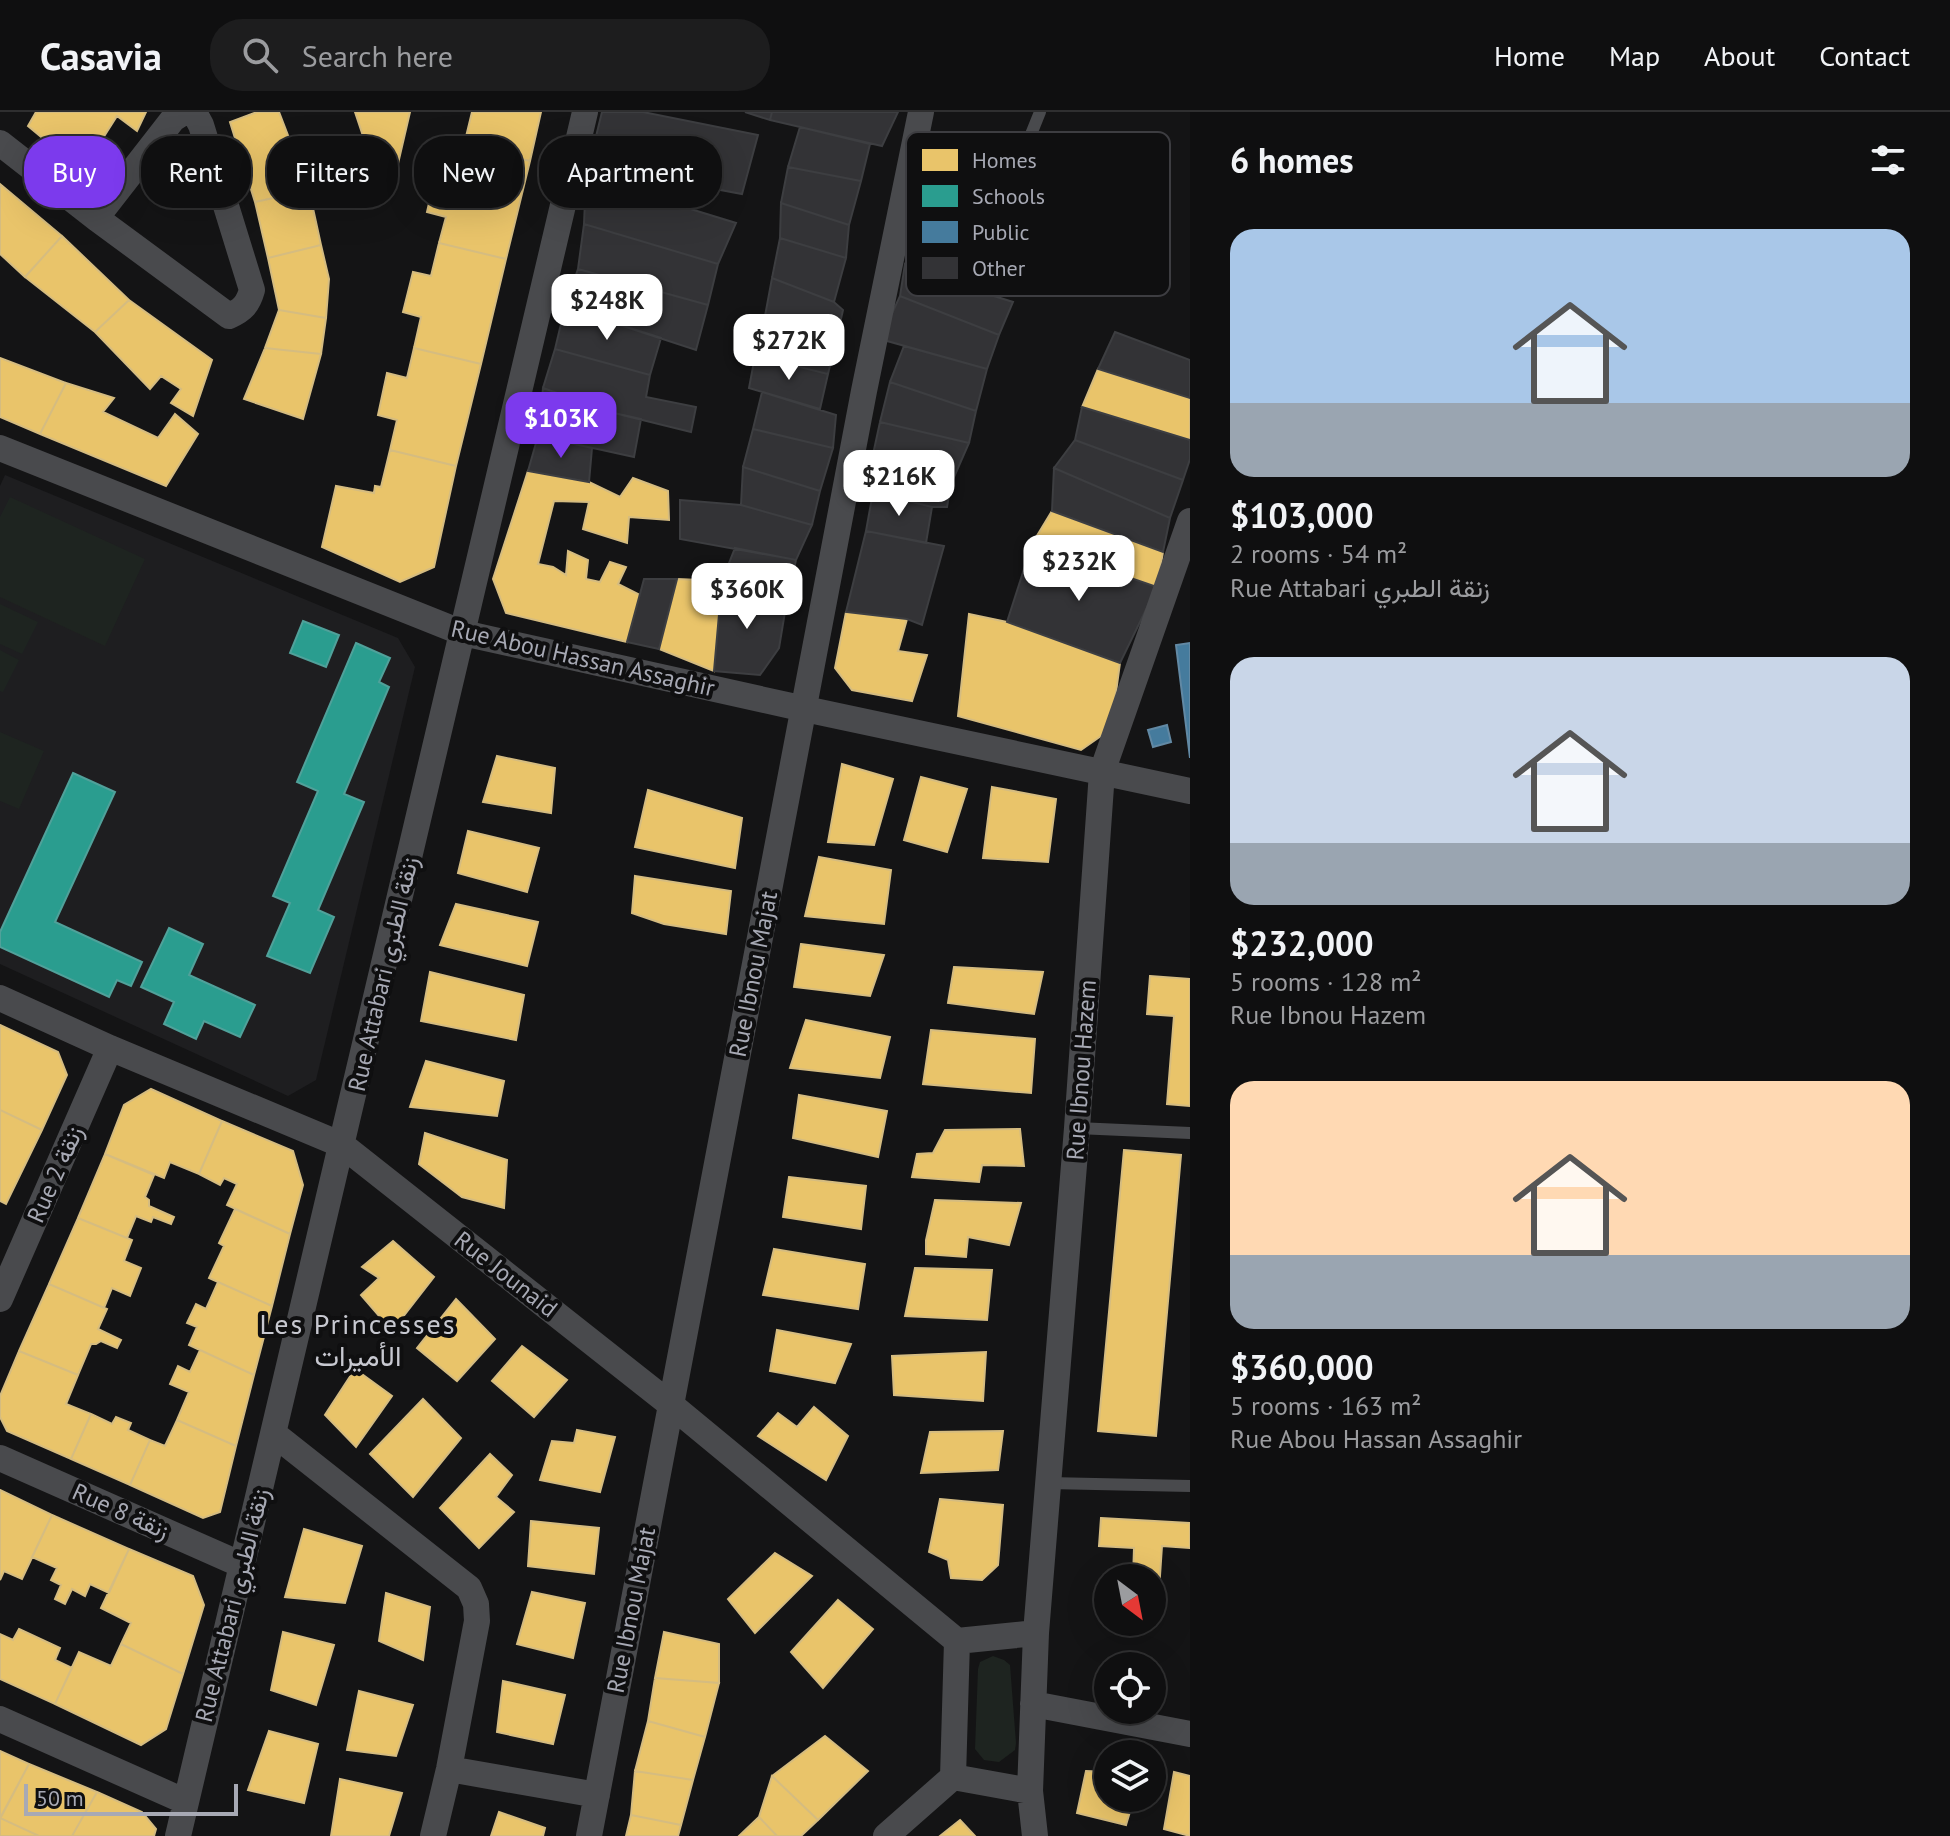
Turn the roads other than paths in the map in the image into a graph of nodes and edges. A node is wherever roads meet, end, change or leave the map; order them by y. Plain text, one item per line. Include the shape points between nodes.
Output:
1 (185, 112) edge
2 (585, 112) edge
3 (921, 112) edge
4 (1040, 112) edge
5 (917, 132) edge
6 (1032, 132) edge
7 (0, 143) edge
8 (906, 185) edge
9 (96, 218) junction
10 (0, 448) edge
11 (1190, 521) edge
12 (463, 633) junction
13 (805, 709) junction
14 (1102, 772) junction
15 (1190, 791) edge
16 (0, 998) edge
17 (110, 1048) junction
18 (1077, 1128) junction
19 (1190, 1133) edge
20 (342, 1145) junction
21 (0, 1299) edge
22 (670, 1404) junction
23 (274, 1434) junction
24 (0, 1458) edge
25 (1048, 1483) junction
26 (1190, 1486) edge
27 (242, 1565) junction
28 (1036, 1633) junction
29 (957, 1641) junction
30 (1033, 1704) junction
31 (0, 1719) edge
32 (1190, 1734) edge
33 (449, 1769) junction
34 (953, 1777) junction
35 (1030, 1791) junction
36 (597, 1795) junction
37 (184, 1801) junction
38 (178, 1836) edge
39 (433, 1836) edge
40 (589, 1836) edge
41 (886, 1836) edge
42 (1035, 1836) edge

1 - 9 street via 173,119
1 - 9 street via 195,114 201,125 252,290 242,310 229,316
2 - 12 street, Rue Attabari زنقة الطبري
3 - 5 street, Rue Ibnou Majat
4 - 6 lane
7 - 9 street
8 - 13 street, Rue Ibnou Majat
10 - 12 street, Rue Abou Hassan Assaghir
11 - 14 street, Rue Ibnou Hazem
12 - 13 street, Rue Abou Hassan Assaghir
12 - 20 street, Rue Attabari زنقة الطبري
13 - 14 street, Rue Abou Hassan Assaghir
13 - 22 street, Rue Ibnou Majat
14 - 15 street, Rue Abou Hassan Assaghir
14 - 18 street, Rue Ibnou Hazem
16 - 17 street, Rue Jounaid
17 - 20 street, Rue Jounaid
17 - 21 street, Rue 2 زنقة
18 - 19 lane
18 - 25 street, Rue Ibnou Hazem
20 - 22 street, Rue Jounaid
20 - 23 street, Rue Attabari زنقة الطبري
22 - 29 street, Rue Jounaid
22 - 36 street, Rue Ibnou Majat
23 - 27 street, Rue Attabari زنقة الطبري
23 - 33 street via 469,1588 477,1621
24 - 27 street, Rue 8 زنقة
25 - 26 lane
25 - 28 street, Rue Ibnou Hazem
27 - 37 street, Rue Attabari زنقة الطبري
28 - 29 street
28 - 30 street, Rue Ibnou Hazem
29 - 34 street
30 - 32 street
30 - 35 street, Rue Ibnou Hazem
31 - 37 street
33 - 36 street
33 - 39 street
34 - 35 street
34 - 41 street
35 - 42 street
36 - 40 street, Rue Ibnou Majat
37 - 38 street, Rue Attabari زنقة الطبري

